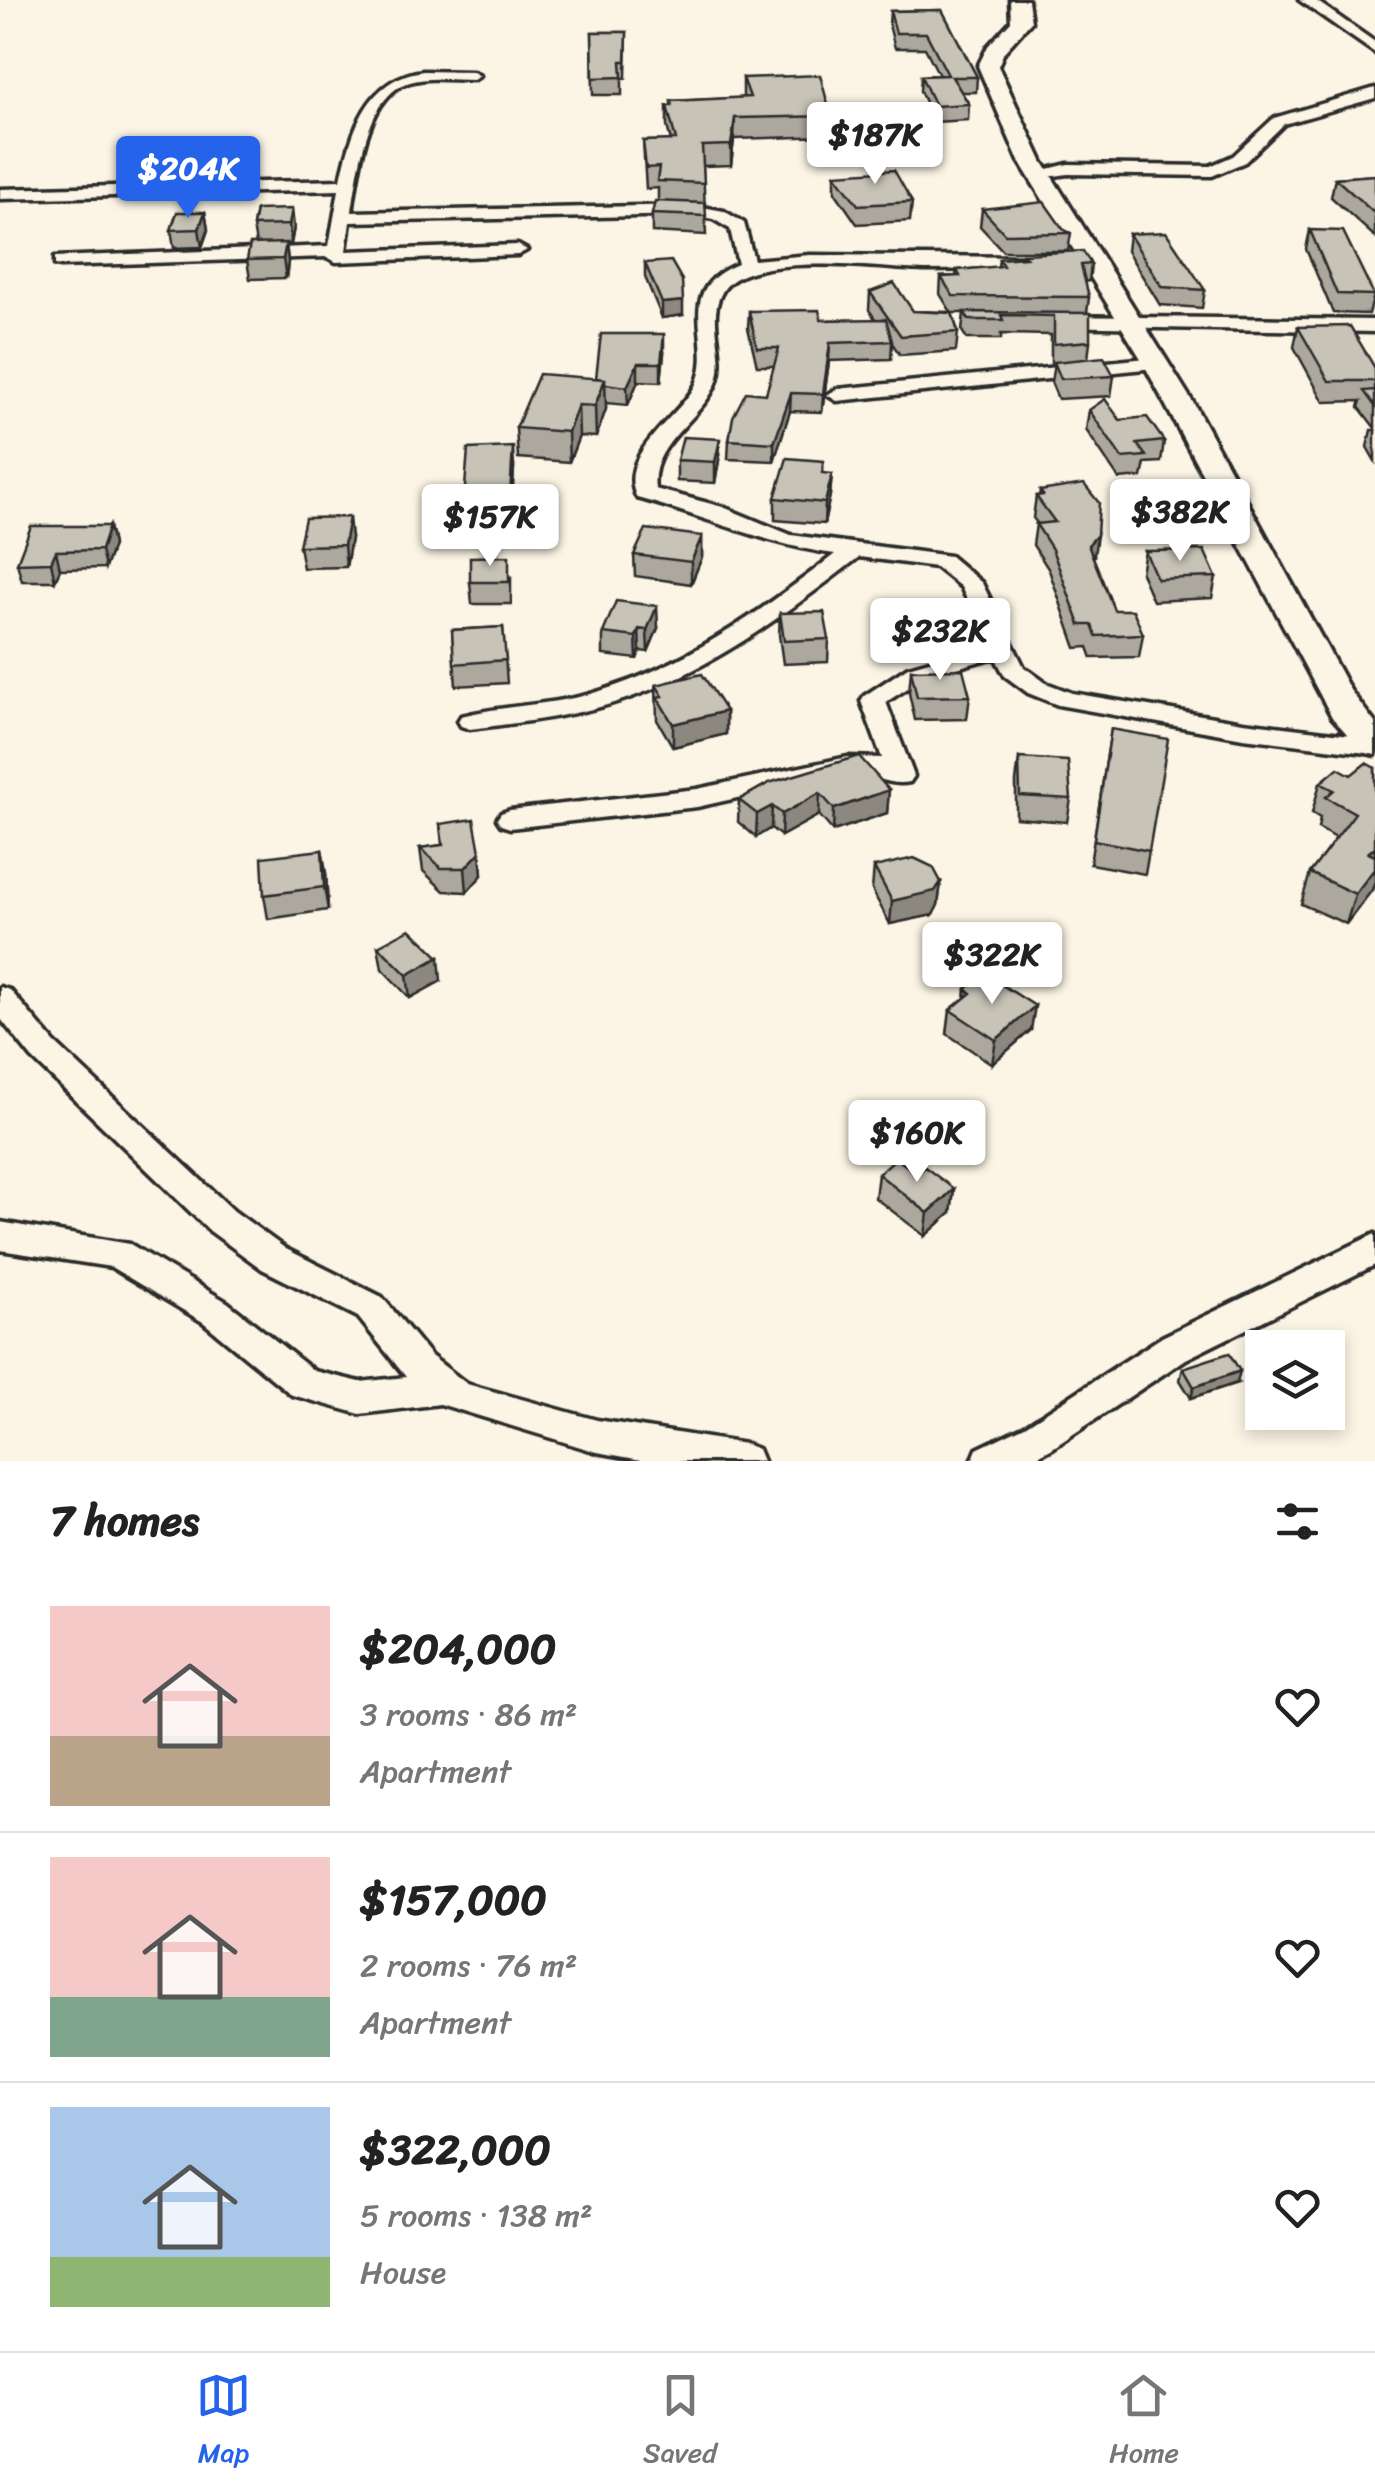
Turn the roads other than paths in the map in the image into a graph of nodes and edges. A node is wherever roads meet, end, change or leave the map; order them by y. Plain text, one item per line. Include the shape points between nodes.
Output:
1 (1019, 0) edge
2 (1306, 0) edge
3 (1375, 49) edge
4 (473, 76) dead end
5 (1375, 93) edge
6 (1040, 173) junction
7 (350, 185) junction
8 (0, 194) edge
9 (344, 217) junction
10 (337, 250) junction
11 (518, 250) dead end
12 (1096, 258) junction
13 (61, 261) dead end
14 (747, 267) junction
15 (1036, 322) edge
16 (1134, 322) junction
17 (1375, 326) edge
18 (1157, 362) junction
19 (837, 395) dead end
20 (853, 550) junction
21 (1002, 648) junction
22 (470, 722) dead end
23 (1375, 745) edge
24 (510, 820) dead end
25 (0, 998) edge
26 (0, 1236) edge
27 (1375, 1248) edge
28 (446, 1388) junction
29 (745, 1461) edge
30 (990, 1461) edge

1 - 6 street via 1022,22 988,66
2 - 3 street
4 - 7 street via 412,78 387,89 362,132
5 - 6 street via 1279,121 1238,159 1212,171
6 - 12 street
7 - 8 street
7 - 9 street
9 - 10 street
9 - 14 street via 705,211 738,227
10 - 11 street via 336,257
10 - 13 street
12 - 14 street
12 - 16 street
14 - 20 street via 716,286 706,324 707,387 670,422 642,487 652,497 716,512 787,541
15 - 16 street
16 - 17 street
16 - 18 street
18 - 19 street
18 - 23 street via 1257,537 1333,690
20 - 21 street via 942,561 956,570 981,598
20 - 22 street via 720,646 644,683 563,708
21 - 23 street via 1014,672 1067,700
21 - 24 street via 889,684 874,700 901,776 872,764 848,765 697,798
25 - 28 street via 43,1050 222,1221 274,1259 370,1307 419,1368
26 - 28 street via 118,1254 215,1312 304,1384 360,1398
27 - 30 street via 1329,1276 1217,1324
28 - 29 street via 508,1414 597,1436

